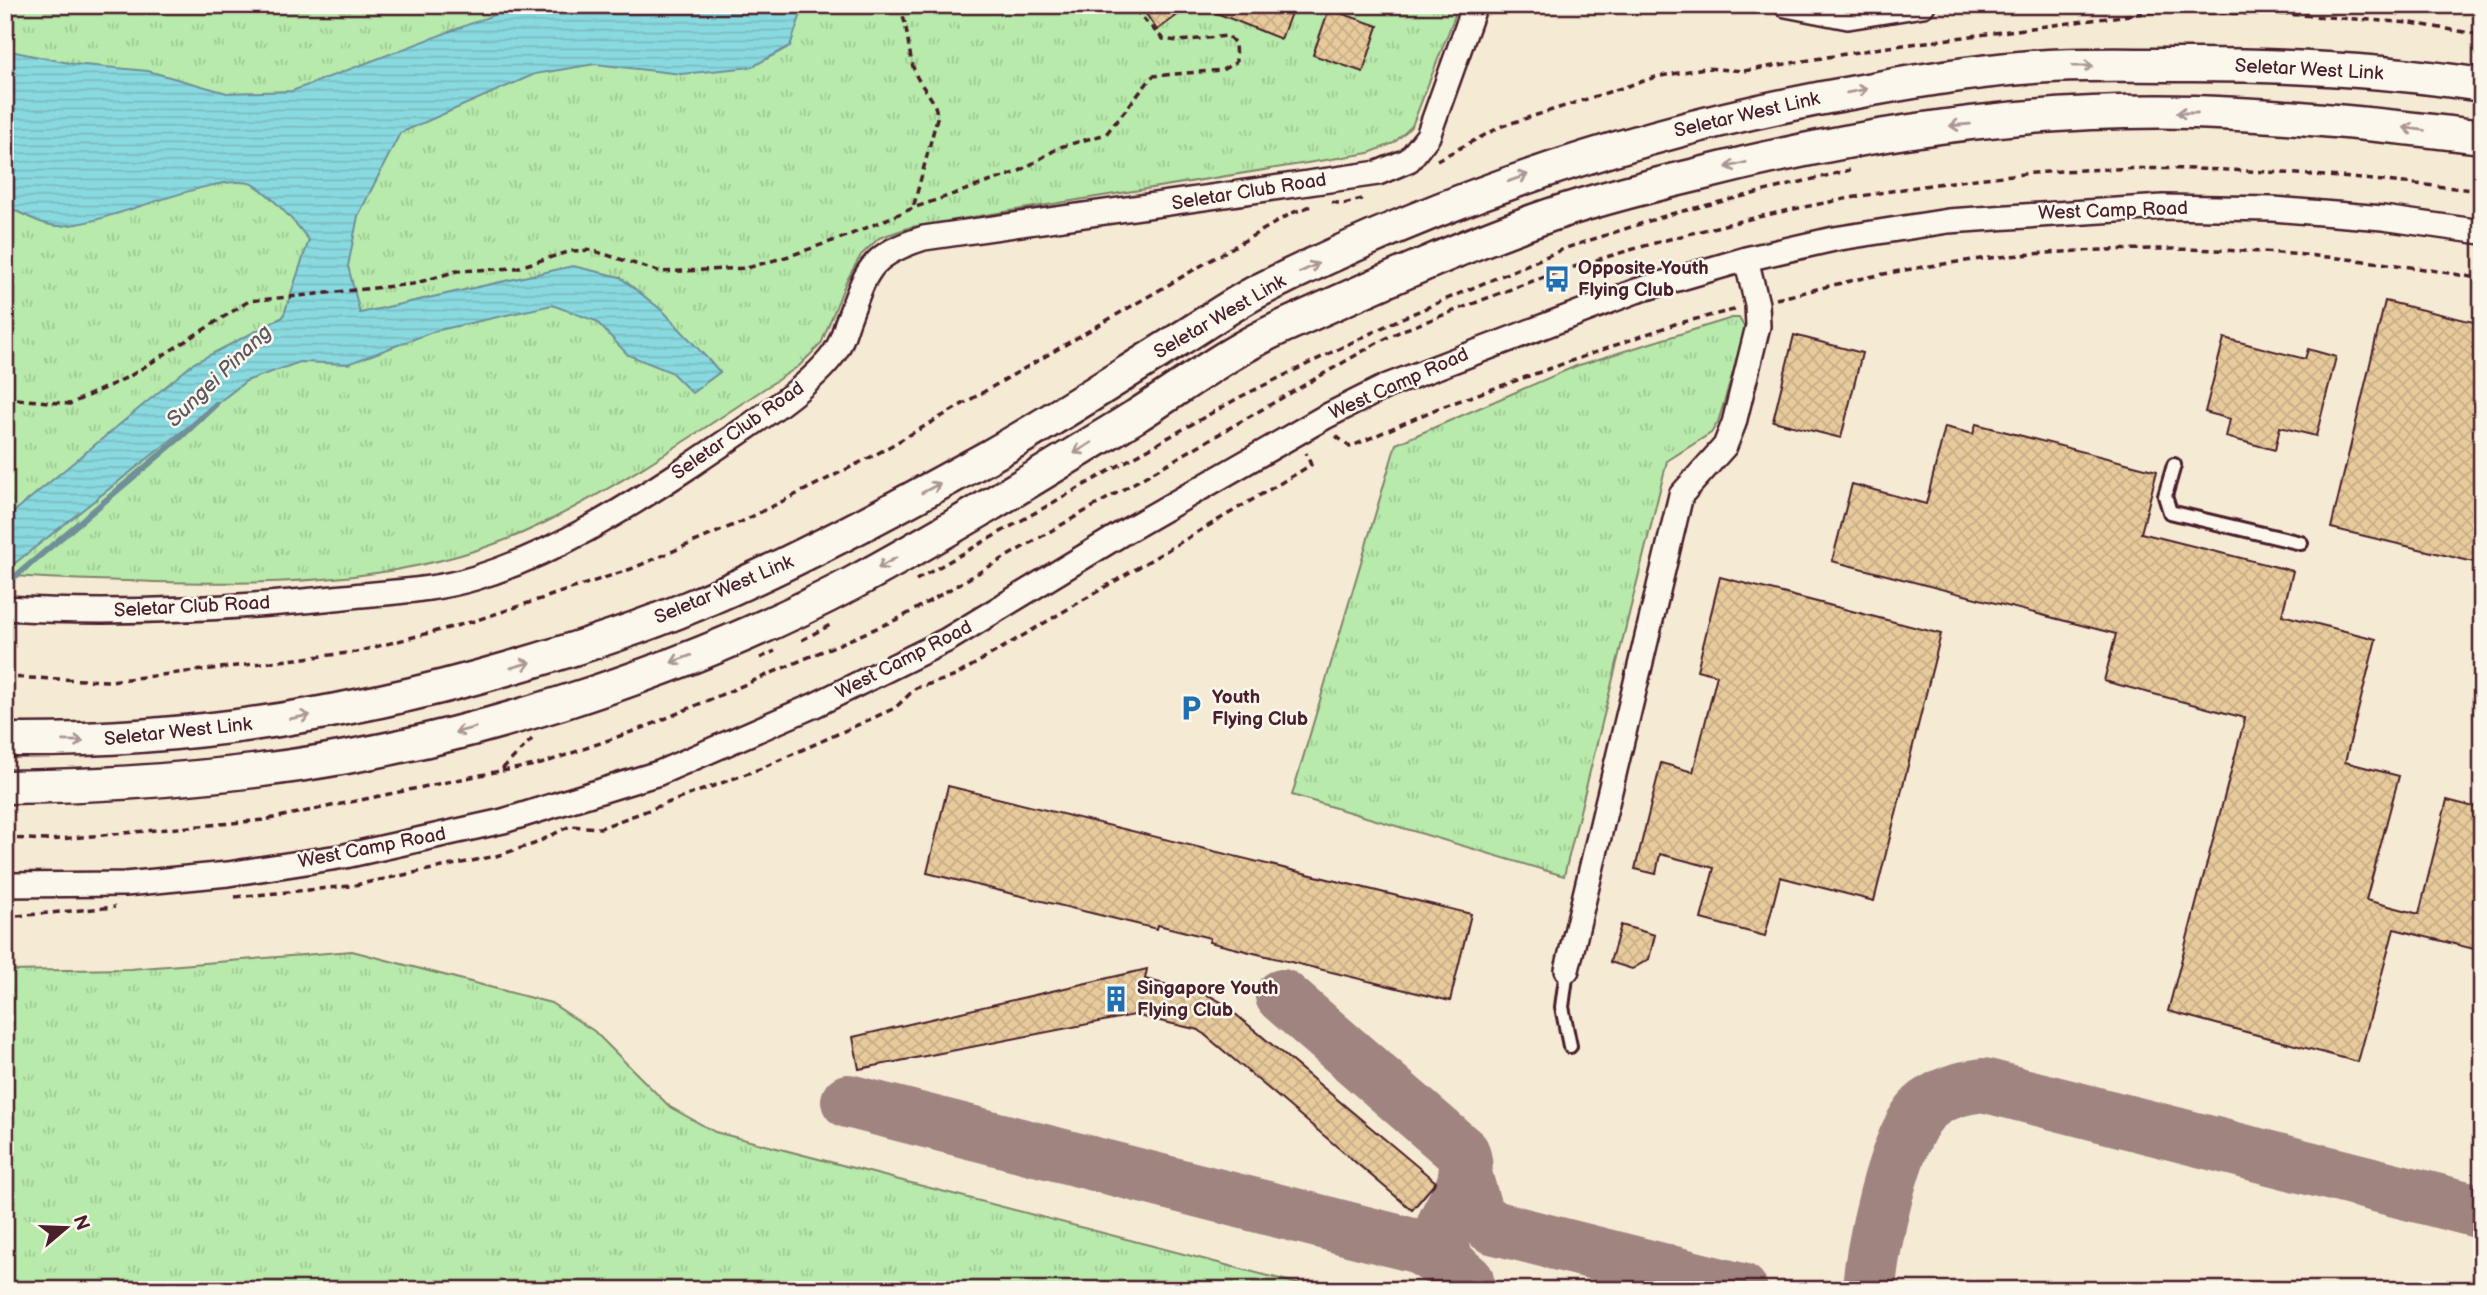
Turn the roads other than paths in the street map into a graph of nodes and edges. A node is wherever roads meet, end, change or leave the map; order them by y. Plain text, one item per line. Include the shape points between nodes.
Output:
1 (1475, 5) edge
2 (1786, 5) edge
3 (1923, 5) edge
4 (2482, 85) edge
5 (2482, 137) edge
6 (2482, 232) edge
7 (1746, 259) junction
8 (1141, 412) junction
9 (998, 452) junction
10 (2174, 465) dead end
11 (2301, 543) dead end
12 (5, 608) edge
13 (5, 740) edge
14 (5, 787) edge
15 (5, 885) edge
16 (1567, 971) joint
17 (1570, 1046) dead end

1 - 12 street, Seletar Club Road via 1428,136 1417,153 1396,167 1238,195 923,238 892,248 862,284 836,352 808,381 607,521 475,578 438,587 215,608
2 - 3 street via 1848,17
9 -> 4 main road, Seletar West Link via 1253,294 1430,212 1623,145 1782,104 1930,79 2047,66 2341,69
5 -> 8 main road, Seletar West Link via 2342,120 2190,112 2058,116 1928,128 1782,153 1540,218 1447,255 1272,331
6 - 7 street, West Camp Road via 2273,209 2163,207 1948,221
7 - 15 street, West Camp Road via 1636,291 1387,386 1126,531 947,640 815,705 659,773 503,821 345,856 125,884
7 - 16 street via 1758,326 1725,446 1681,495
8 - 9 main road via 1130,397 1123,397 1065,430
8 -> 14 main road, Seletar West Link via 849,585 709,649 593,692 461,732 257,771 87,786
13 -> 9 main road, Seletar West Link via 88,741 251,725 361,707 582,647 703,602 828,543
10 - 11 lane via 2165,496 2171,512
16 - 17 lane via 1562,1007

